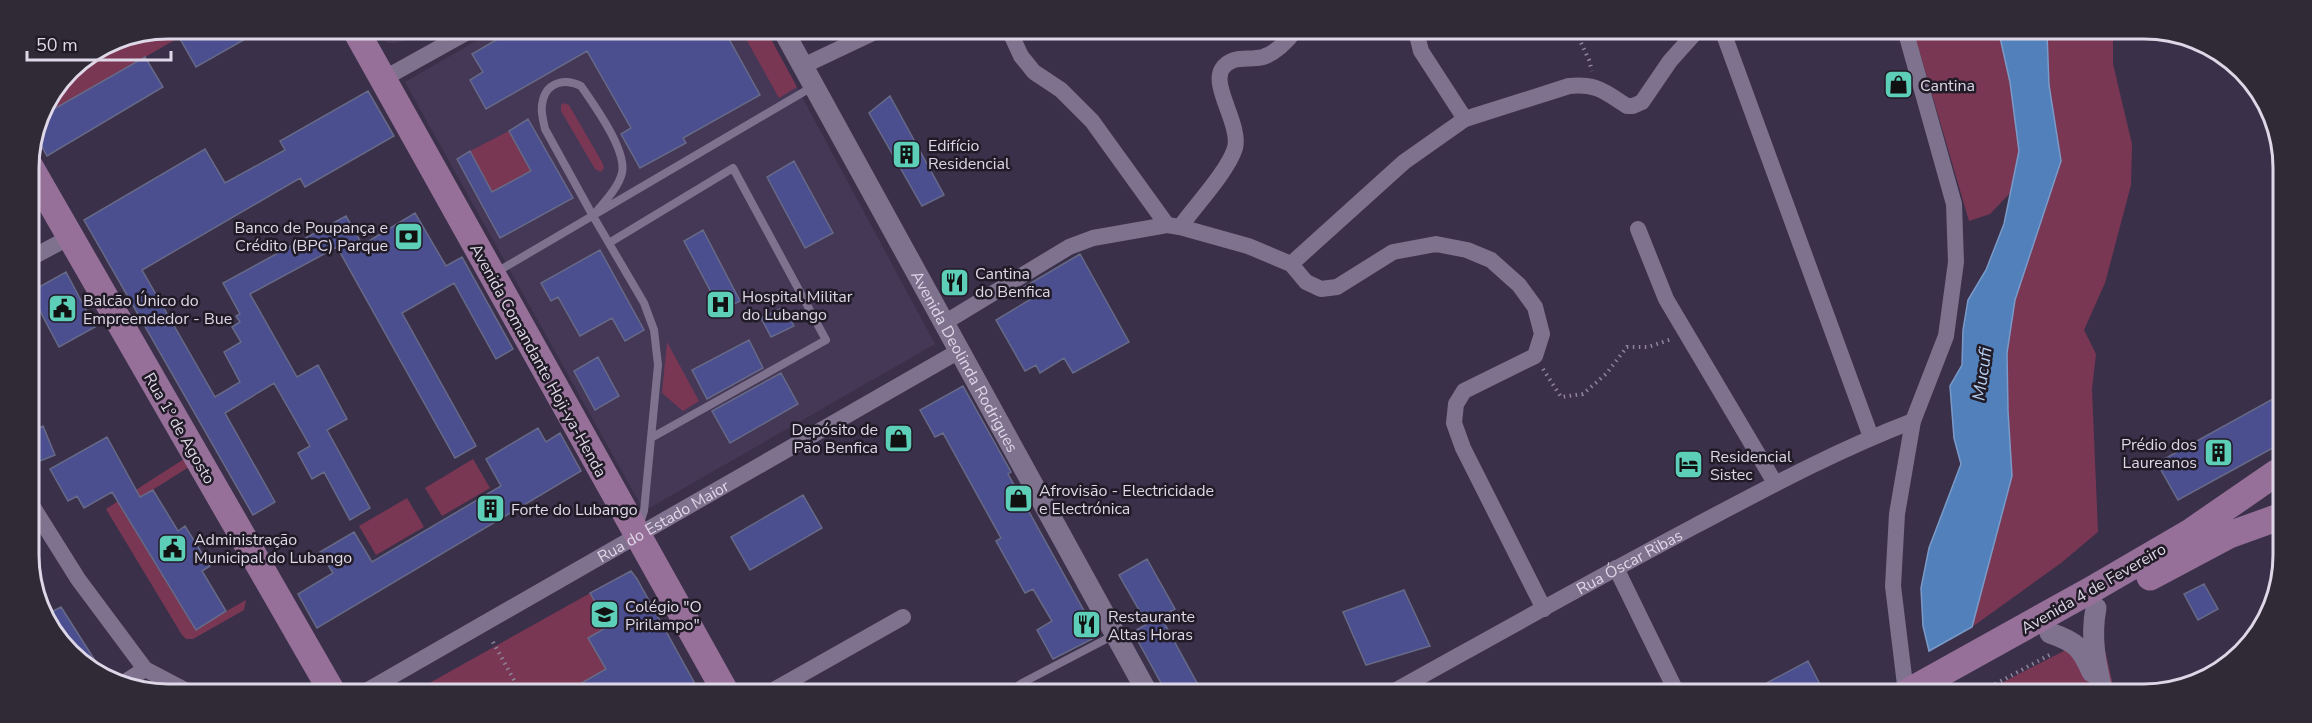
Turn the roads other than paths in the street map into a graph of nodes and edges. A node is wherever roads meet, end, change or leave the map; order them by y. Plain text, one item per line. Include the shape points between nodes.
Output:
1 (361, 39) edge
2 (456, 39) edge
3 (788, 39) edge
4 (860, 39) edge
5 (1013, 39) edge
6 (1288, 39) edge
7 (1418, 39) edge
8 (1690, 39) edge
9 (1726, 39) edge
10 (1908, 39) edge
11 (803, 66) junction
12 (383, 79) junction
13 (814, 86) junction
14 (1465, 119) junction
15 (39, 183) edge
16 (593, 216) junction
17 (1173, 226) junction
18 (1638, 229) dead end
19 (70, 237) junction
20 (609, 243) junction
21 (39, 254) edge
22 (1292, 264) junction
23 (492, 275) junction
24 (944, 323) junction
25 (959, 351) junction
26 (1913, 421) junction
27 (1871, 437) junction
28 (651, 438) junction
29 (2273, 475) edge
30 (2273, 478) edge
31 (1775, 483) junction
32 (2273, 506) edge
33 (39, 517) edge
34 (2273, 518) edge
35 (636, 535) junction
36 (1616, 568) junction
37 (2096, 608) junction
38 (1544, 609) junction
39 (903, 617) dead end
40 (1115, 634) junction
41 (2054, 642) junction
42 (1991, 666) junction
43 (145, 669) junction
44 (131, 678) edge
45 (174, 684) edge
46 (328, 684) edge
47 (378, 684) edge
48 (721, 684) edge
49 (784, 684) edge
50 (1021, 684) edge
51 (1143, 684) edge
52 (1407, 684) edge
53 (1673, 684) edge
54 (1912, 684) edge
55 (1938, 684) edge
56 (2091, 684) edge
57 (2093, 684) edge

1 - 12 main road, Avenida Comandante Hoji-ya-Henda
2 - 12 street
3 - 11 street, Avenida Deolinda Rodrigues
4 - 11 street
5 - 17 street via 1034,72 1061,90 1092,121
6 - 17 street via 1264,57 1233,59 1222,68 1219,86 1236,146 1230,161
7 - 14 street via 1421,51
8 - 14 street via 1642,102 1633,106 1596,86 1584,84
9 - 27 street
10 - 26 street via 1954,204 1956,262 1947,336
11 - 13 street, Avenida Deolinda Rodrigues
12 - 23 main road, Avenida Comandante Hoji-ya-Henda
13 - 16 lane
13 - 24 street, Avenida Deolinda Rodrigues
14 - 22 street via 1404,162
15 - 19 main road, Rua 1º de Agosto
16 - 16 lane via 622,174 622,161 580,86 572,81 560,82 543,98 541,113 545,129
16 - 20 lane
16 - 23 lane
17 - 22 street via 1248,246
17 - 24 street via 1093,238 1069,247
18 - 31 street via 1666,299
19 - 21 street
19 - 46 main road, Rua 1º de Agosto
20 - 28 lane via 644,303 654,330 658,365
20 - 28 lane via 733,168 826,340
22 - 38 street via 1305,282 1321,289 1337,287 1393,252 1436,244 1491,260 1535,307 1542,334 1534,356 1464,391 1456,405 1454,423
23 - 35 main road, Avenida Comandante Hoji-ya-Henda
24 - 25 street, Avenida Deolinda Rodrigues
25 - 35 street, Rua do Estado Maior
25 - 40 street, Avenida Deolinda Rodrigues
26 - 27 street, Rua Óscar Ribas
26 - 54 street via 1897,514 1893,586
27 - 31 street, Rua Óscar Ribas
28 - 35 lane via 644,511
29 - 42 main road, Avenida 4 de Fevereiro
30 - 32 main road, Avenida 4 de Fevereiro via 2268,490
31 - 36 street, Rua Óscar Ribas
33 - 43 street via 78,579
34 - 37 main road, Avenida 4 de Fevereiro via 2220,540
35 - 47 street, Rua do Estado Maior
35 - 48 main road, Avenida Comandante Hoji-ya-Henda
36 - 38 street, Rua Óscar Ribas
36 - 53 street
37 - 41 main road, Avenida 4 de Fevereiro
37 - 57 street via 2092,629
38 - 52 street, Rua Óscar Ribas
39 - 49 street
40 - 50 lane
40 - 51 street, Avenida Deolinda Rodrigues
41 - 42 main road, Avenida 4 de Fevereiro
41 - 56 street via 2071,640 2084,655
42 - 55 main road, Avenida 4 de Fevereiro
43 - 44 street
43 - 45 street

